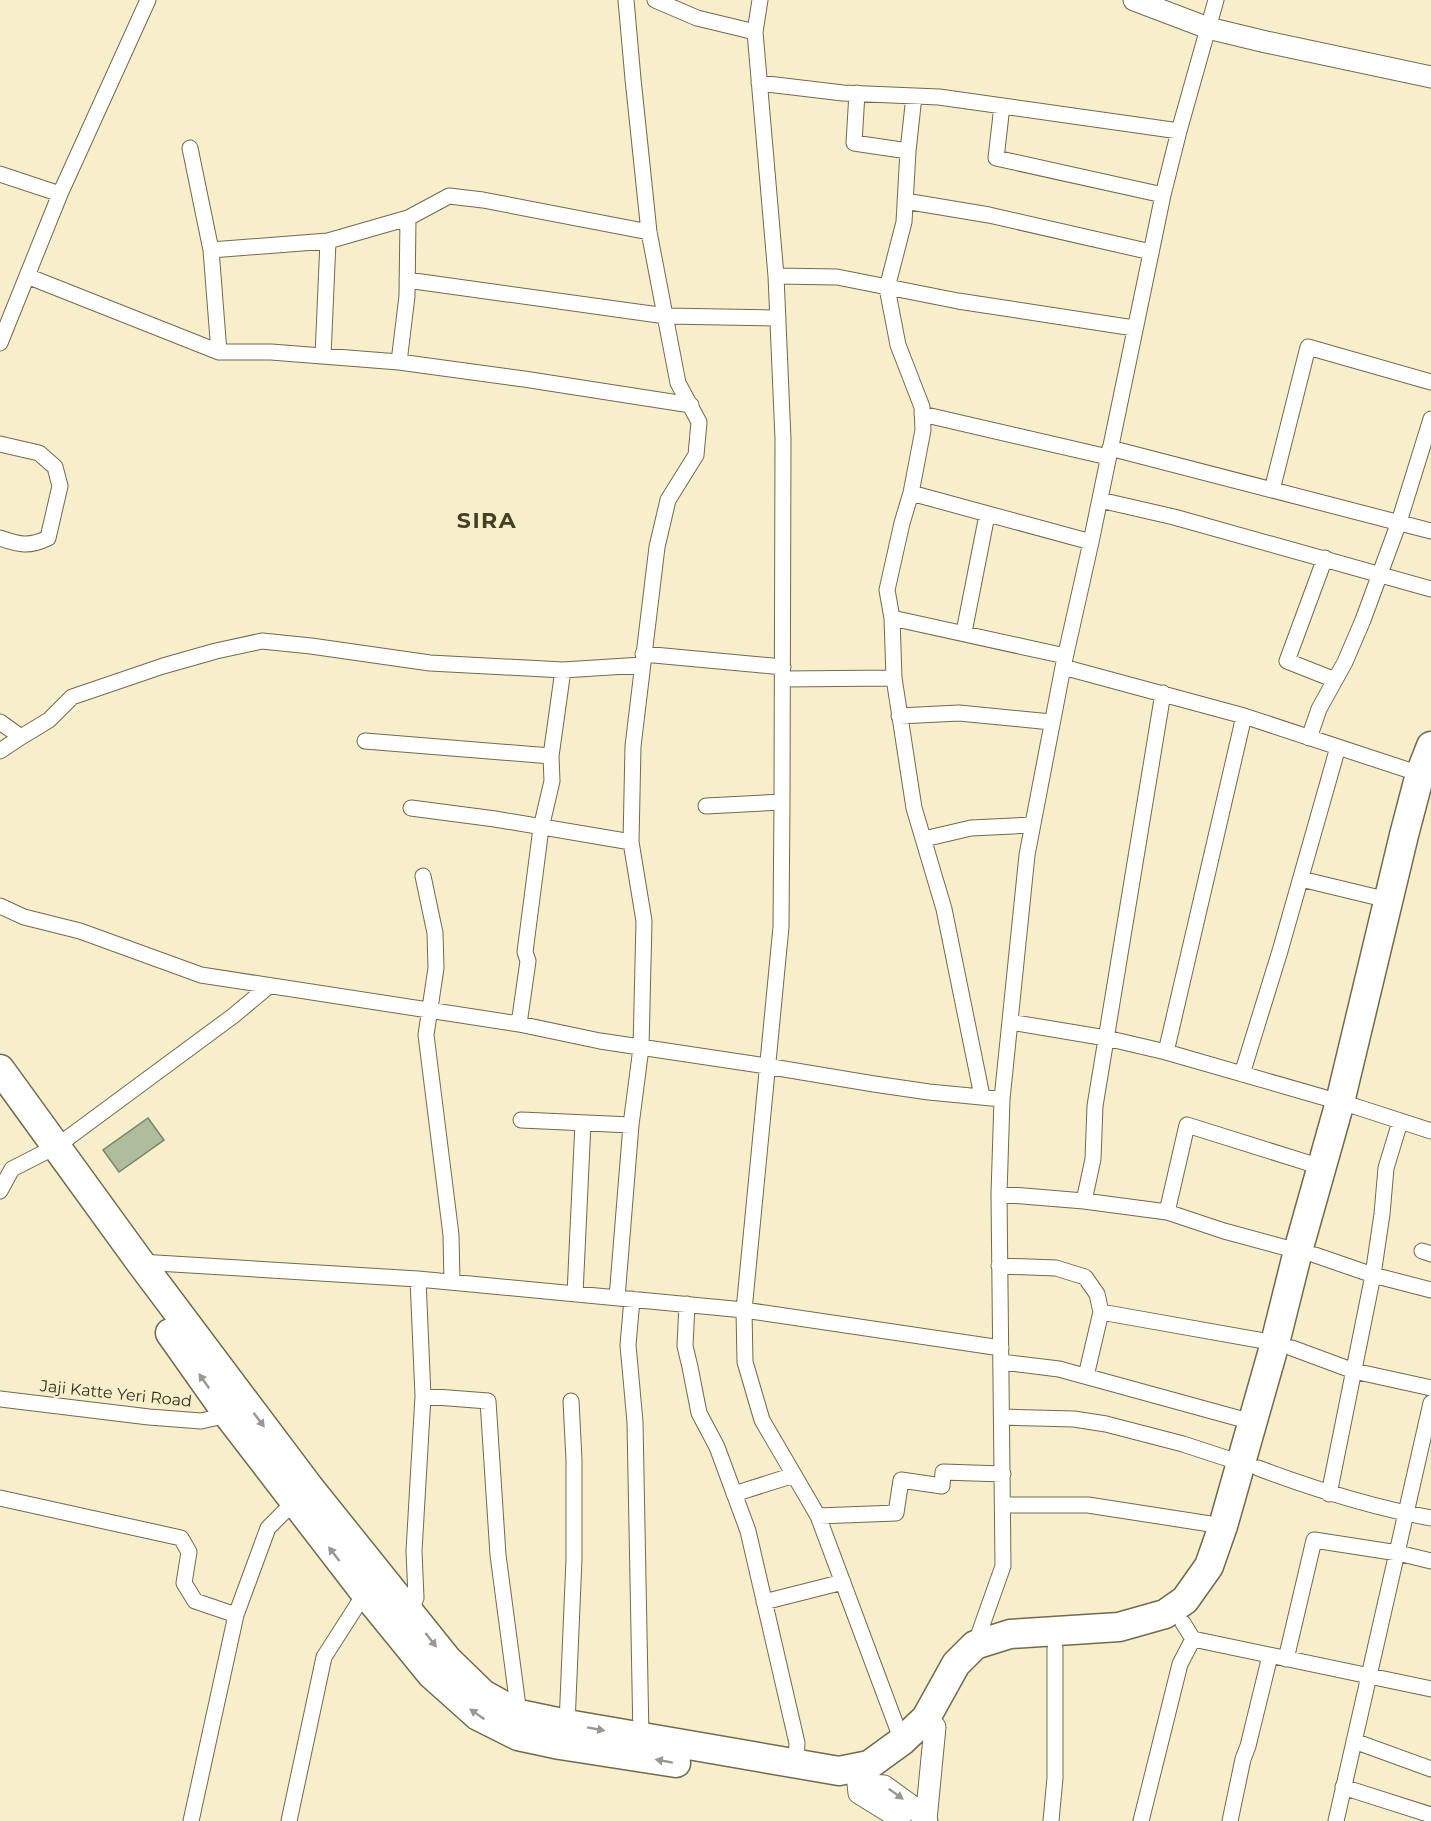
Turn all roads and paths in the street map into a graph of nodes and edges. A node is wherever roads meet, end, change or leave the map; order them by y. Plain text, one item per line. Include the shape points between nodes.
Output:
1 (148, 0) edge
2 (626, 0) edge
3 (655, 0) edge
4 (760, 0) edge
5 (1134, 0) edge
6 (1216, 0) edge
7 (1208, 28) junction
8 (756, 32) junction
9 (1431, 77) edge
10 (759, 83) junction
11 (856, 93) junction
12 (914, 96) junction
13 (1002, 106) junction
14 (1179, 131) junction
15 (190, 148) dead end
16 (908, 151) junction
17 (0, 174) edge
18 (60, 194) junction
19 (1163, 195) junction
20 (905, 201) junction
21 (408, 218) junction
22 (649, 232) junction
23 (328, 241) junction
24 (210, 250) junction
25 (1151, 252) junction
26 (27, 276) junction
27 (776, 276) junction
28 (407, 280) junction
29 (887, 288) junction
30 (666, 316) junction
31 (778, 318) junction
32 (1134, 328) junction
33 (0, 343) edge
34 (219, 352) junction
35 (323, 356) junction
36 (399, 362) junction
37 (1431, 382) edge
38 (691, 405) junction
39 (922, 414) junction
40 (1431, 419) edge
41 (0, 444) edge
42 (1109, 453) junction
43 (1272, 490) junction
44 (911, 493) junction
45 (1100, 500) junction
46 (987, 515) junction
47 (1400, 522) junction
48 (1431, 531) edge
49 (0, 538) edge
50 (1091, 542) junction
51 (1325, 558) junction
52 (1379, 574) junction
53 (1431, 589) edge
54 (892, 618) junction
55 (964, 632) junction
56 (643, 660) junction
57 (1064, 661) junction
58 (563, 670) junction
59 (783, 673) junction
60 (894, 678) junction
61 (1335, 680) junction
62 (1163, 693) junction
63 (899, 716) junction
64 (1244, 716) junction
65 (0, 722) edge
66 (1052, 722) junction
67 (21, 737) junction
68 (1309, 738) junction
69 (365, 741) dead end
70 (1431, 746) edge
71 (1338, 747) junction
72 (0, 751) edge
73 (551, 756) junction
74 (1420, 774) junction
75 (782, 802) junction
76 (1431, 802) edge
77 (706, 806) dead end
78 (411, 808) dead end
79 (1032, 825) junction
80 (541, 828) junction
81 (924, 839) junction
82 (631, 842) junction
83 (423, 876) dead end
84 (1301, 879) junction
85 (1388, 900) junction
86 (0, 906) edge
87 (268, 986) junction
88 (429, 1010) junction
89 (1010, 1022) junction
90 (519, 1024) junction
91 (1106, 1038) junction
92 (641, 1048) junction
93 (1166, 1053) junction
94 (766, 1066) junction
95 (0, 1069) edge
96 (1242, 1074) junction
97 (982, 1096) junction
98 (0, 1099) edge
99 (1002, 1099) junction
100 (1348, 1105) junction
101 (521, 1120) dead end
102 (1400, 1122) junction
103 (583, 1123) junction
104 (631, 1125) junction
105 (1431, 1131) edge
106 (48, 1151) junction
107 (1321, 1167) junction
108 (0, 1191) edge
109 (999, 1194) junction
110 (1084, 1201) junction
111 (1167, 1212) junction
112 (1306, 1253) junction
113 (140, 1262) junction
114 (999, 1266) junction
115 (1373, 1275) junction
116 (418, 1279) junction
117 (452, 1282) junction
118 (1431, 1290) edge
119 (575, 1294) junction
120 (625, 1298) junction
121 (687, 1304) junction
122 (744, 1310) junction
123 (1101, 1312) junction
124 (1283, 1346) junction
125 (1002, 1355) junction
126 (1354, 1371) junction
127 (1086, 1376) junction
128 (1431, 1388) edge
129 (423, 1396) junction
130 (0, 1399) edge
131 (571, 1401) dead end
132 (1431, 1403) edge
133 (228, 1416) junction
134 (1002, 1416) junction
135 (1252, 1422) junction
136 (1249, 1466) junction
137 (1003, 1474) junction
138 (794, 1475) junction
139 (734, 1494) junction
140 (1329, 1494) junction
141 (0, 1498) edge
142 (294, 1502) junction
143 (1003, 1505) junction
144 (1406, 1514) junction
145 (818, 1516) junction
146 (1431, 1518) edge
147 (1223, 1526) junction
148 (1398, 1553) junction
149 (1431, 1562) edge
150 (843, 1581) junction
151 (365, 1593) junction
152 (764, 1602) junction
153 (410, 1612) junction
154 (236, 1615) junction
155 (1188, 1631) junction
156 (975, 1645) junction
157 (1055, 1648) junction
158 (1270, 1656) junction
159 (1286, 1659) junction
160 (1369, 1677) junction
161 (1431, 1689) edge
162 (519, 1714) junction
163 (567, 1724) junction
164 (935, 1727) junction
165 (641, 1737) junction
166 (902, 1741) junction
167 (1354, 1741) junction
168 (796, 1764) junction
169 (1431, 1769) edge
170 (858, 1784) junction
171 (1343, 1787) junction
172 (1431, 1815) edge
173 (191, 1821) edge
174 (289, 1821) edge
175 (900, 1821) edge
176 (926, 1821) edge
177 (1051, 1821) edge
178 (1141, 1821) edge
179 (1230, 1821) edge
180 (1336, 1821) edge

1 - 18 street
2 - 22 street
3 - 8 street via 697,18
4 - 8 street
5 - 7 main road
6 - 7 street
7 - 9 main road
7 - 14 street
8 - 10 street
10 - 11 street
10 - 27 street
11 - 12 street
11 - 16 street via 854,143
12 - 13 street
12 - 16 street
13 - 14 street
13 - 19 street via 996,158
14 - 19 street
15 - 24 street
16 - 20 street
17 - 18 street
18 - 26 street
19 - 25 street
20 - 25 street via 989,215
20 - 29 street via 904,222
21 - 22 street via 449,196
21 - 23 street
21 - 28 street
22 - 30 street
23 - 24 street
23 - 35 street
24 - 34 street
25 - 32 street
26 - 33 street
26 - 34 street
27 - 29 street via 837,278
27 - 31 street
28 - 30 street
28 - 36 street
29 - 32 street
29 - 39 street via 898,345
30 - 31 street
30 - 38 street via 678,383
31 - 59 street via 783,439
32 - 42 street
34 - 35 street
35 - 36 street
36 - 38 street
37 - 43 street via 1308,347
38 - 56 street via 699,422 696,454 668,500 657,547
39 - 42 street
39 - 44 street via 923,430
40 - 47 street
41 - 49 street via 39,453 55,467 60,486 48,538 33,545
42 - 43 street
42 - 45 street
43 - 47 street
44 - 46 street
44 - 54 street via 888,590
45 - 50 street
45 - 51 street
46 - 50 street
46 - 55 street
47 - 48 street
47 - 52 street
50 - 57 street
51 - 52 street
51 - 61 street via 1287,661
52 - 53 street
52 - 61 street
54 - 55 street
54 - 60 street
55 - 57 street
56 - 58 street
56 - 59 street
56 - 82 street via 633,746
57 - 62 street
57 - 66 street
58 - 67 street via 430,663 262,641 216,651 72,697 49,720
58 - 73 street
59 - 60 street
59 - 75 street
60 - 63 street
61 - 68 street
62 - 64 street
62 - 91 street
63 - 66 street via 959,713
63 - 81 street via 914,808
64 - 68 street
64 - 93 street
65 - 67 street
66 - 79 street
67 - 72 street
68 - 71 street
69 - 73 street
70 - 74 highway
71 - 74 street
71 - 84 street
73 - 80 street via 552,781
74 - 85 highway
75 - 77 street
75 - 94 street via 781,927
76 - 100 highway
78 - 80 street
79 - 81 street via 971,828
79 - 89 street
80 - 82 street
80 - 90 street
81 - 97 street via 944,909
82 - 92 street via 644,921
83 - 88 street via 435,933 436,968
84 - 85 street
84 - 96 street
85 - 100 highway
86 - 87 street via 201,975
87 - 88 street
87 - 106 street via 233,1016
88 - 90 street
88 - 117 street via 426,1035 451,1235
89 - 91 street
89 - 99 street
90 - 92 street
91 - 93 street
91 - 110 street via 1095,1107 1093,1159
92 - 94 street
92 - 104 street
93 - 96 street
94 - 97 street via 929,1092
94 - 122 street
95 - 106 highway
96 - 100 street
97 - 99 street
98 - 106 highway
99 - 109 street
100 - 102 street
100 - 107 highway
100 - 112 highway
101 - 103 street
102 - 105 street
102 - 115 street via 1386,1168
103 - 104 street
103 - 119 street
104 - 120 street
106 - 108 street via 12,1169
106 - 113 highway
133 -> 106 highway
107 - 111 street via 1187,1125
107 - 112 highway
109 - 110 street
109 - 114 street
110 - 111 street
111 - 112 street
112 - 115 street
112 - 124 highway
113 - 116 street
113 -> 153 highway via 309,1487
114 - 123 street via 1056,1268 1085,1277 1097,1294
114 - 125 street
115 - 118 street
115 - 126 street
116 - 117 street
116 - 129 street
117 - 119 street
119 - 120 street
120 - 121 street
120 - 165 street via 634,1422
121 - 122 street
121 - 139 street via 684,1346 699,1413 717,1447
122 - 125 street
122 - 138 street via 745,1362 762,1420
123 - 124 street
123 - 127 street
124 - 126 street
124 - 135 highway
124 - 136 highway
125 - 127 street
125 - 134 street
126 - 128 street
126 - 140 street
127 - 135 street
129 - 153 street via 414,1551 416,1598
129 - 162 street via 488,1401 498,1555
130 - 133 street, Jaji Katte Yeri Road via 180,1419
131 - 163 street via 574,1548
132 - 144 street
133 - 142 highway
134 - 136 street via 1106,1424
134 - 137 street
135 - 136 highway
136 - 140 street
136 - 147 highway
136 - 155 highway via 1240,1531 1225,1575
137 - 143 street
137 - 145 street via 943,1472 942,1486 901,1480 896,1513
138 - 139 street
138 - 145 street
139 - 152 street via 748,1531
140 - 144 street
141 - 154 street via 181,1538 189,1552 184,1583 195,1600
151 -> 142 highway
142 - 154 street via 268,1528
143 - 147 street via 1088,1505
143 - 156 street via 1003,1566
144 - 146 street
144 - 148 street
145 - 150 street
147 - 156 highway via 1209,1566 1185,1600 1165,1614 1119,1627 1010,1634
148 - 149 street
148 - 159 street via 1314,1540
148 - 160 street
150 - 152 street
150 - 166 street
170 -> 151 highway via 819,1788 518,1736 478,1716 431,1674
151 - 174 street via 324,1657
152 - 168 street via 796,1743
153 -> 162 highway via 447,1659 483,1694
154 - 173 street
155 - 157 highway via 1173,1630 1121,1644
155 - 158 street
155 - 178 street
156 - 166 highway via 956,1664 926,1718
157 - 164 highway via 1014,1652 985,1661 969,1676
157 - 177 street via 1055,1778
158 - 159 street
158 - 179 street
159 - 160 street
160 - 161 street
160 - 167 street
162 - 163 highway
163 -> 165 highway
164 - 170 highway via 912,1750
164 - 176 main road
165 - 168 highway
166 - 168 highway via 868,1765 839,1771
167 - 169 street
167 - 171 street
170 - 175 main road via 859,1793
170 -> 176 main road via 884,1786
171 - 172 street
171 - 180 street

